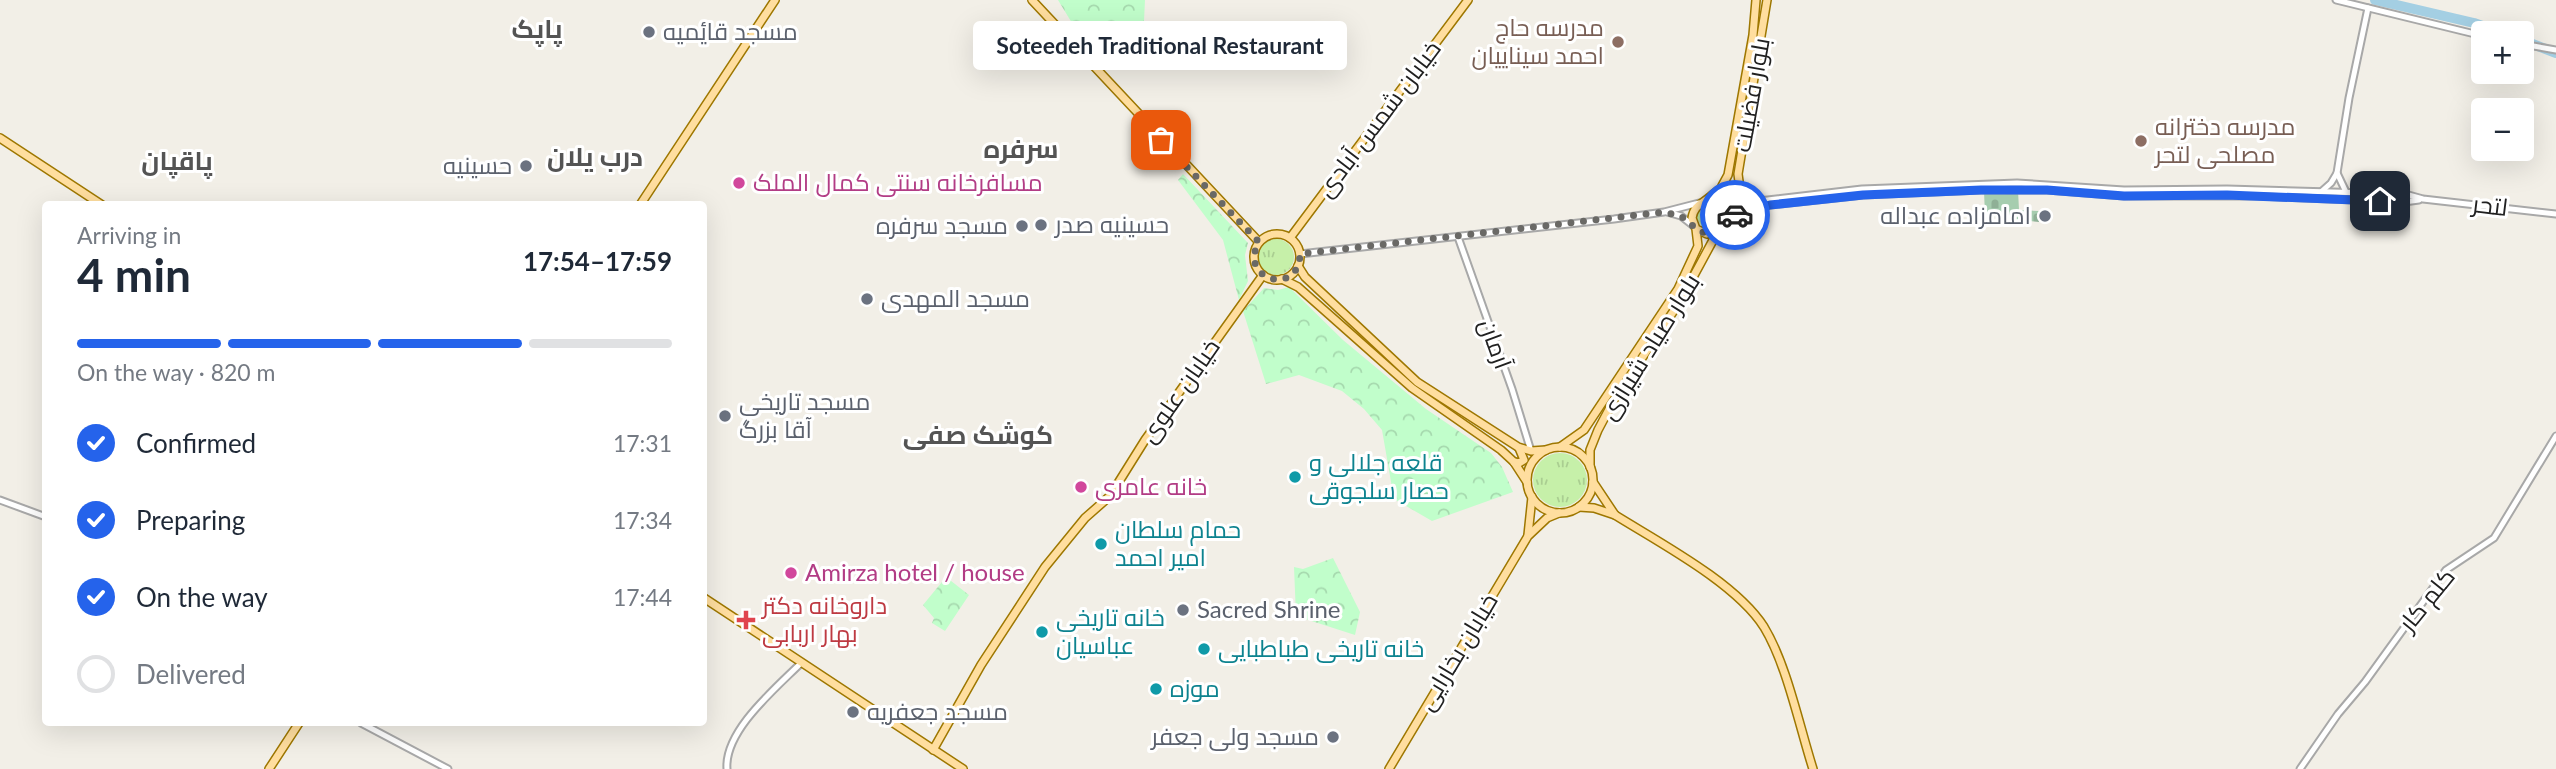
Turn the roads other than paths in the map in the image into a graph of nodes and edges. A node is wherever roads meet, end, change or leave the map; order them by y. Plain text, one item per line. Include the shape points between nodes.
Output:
1 (775, 0) edge
2 (1032, 0) edge
3 (1468, 0) edge
4 (1756, 0) edge
5 (1767, 0) edge
6 (2336, 0) edge
7 (2368, 8) junction
8 (2471, 33) edge
9 (2534, 46) edge
10 (2556, 50) edge
11 (0, 138) edge
12 (2337, 173) junction
13 (1722, 186) junction
14 (2047, 187) junction
15 (1741, 190) junction
16 (2083, 190) junction
17 (2322, 191) junction
18 (2346, 192) junction
19 (2423, 199) junction
20 (96, 201) edge
21 (643, 201) edge
22 (1700, 203) junction
23 (1664, 212) junction
24 (1738, 213) junction
25 (2556, 214) edge
26 (1695, 228) junction
27 (1719, 230) junction
28 (1458, 237) junction
29 (1290, 238) junction
30 (1259, 242) junction
31 (1300, 254) junction
32 (1298, 266) junction
33 (1263, 275) junction
34 (1282, 279) junction
35 (2556, 436) edge
36 (1518, 447) junction
37 (1560, 447) junction
38 (1546, 450) junction
39 (1531, 451) junction
40 (1514, 462) junction
41 (1590, 467) junction
42 (1593, 481) junction
43 (1527, 482) junction
44 (1532, 497) junction
45 (0, 500) edge
46 (1579, 507) junction
47 (1559, 513) junction
48 (1615, 514) junction
49 (42, 516) edge
50 (1528, 536) junction
51 (707, 600) edge
52 (801, 663) junction
53 (297, 726) edge
54 (367, 726) edge
55 (933, 750) junction
56 (269, 769) edge
57 (447, 769) edge
58 (727, 769) edge
59 (963, 769) edge
60 (1389, 769) edge
61 (1813, 769) edge
62 (2300, 769) edge

1 - 21 main road
2 - 30 main road
3 - 29 main road, خیابان شمس آبادی
4 - 13 main road, بلوار فضیلت via 1728,175
5 - 15 main road, بلوار فضیلت via 1738,174
6 - 7 street
7 - 8 street
7 - 12 street
9 - 10 street
11 - 20 main road
12 - 17 street
12 - 18 street
13 - 15 main road
13 - 22 main road
14 - 15 street, لتحر via 1878,188 1759,201
14 - 16 street, لتحر
14 - 24 street, لتحر via 1863,195
15 - 24 main road via 1743,206
16 - 17 street, لتحر
16 - 19 street, لتحر via 2124,196
17 - 18 street, لتحر
18 - 19 street, لتحر
19 - 25 street, لتحر
22 - 23 street
22 - 26 main road via 1692,216
23 - 26 street via 1681,216
23 - 28 street
24 - 27 main road
26 - 27 main road via 1707,234
26 - 37 main road, بلوار صیاد شیرازی via 1698,247 1678,289 1584,430
27 - 41 main road, بلوار صیاد شیرازی via 1679,303 1615,398 1590,450
28 - 31 street
28 - 39 street, آرمان
29 - 30 main road via 1277,234
29 - 31 main road
30 - 33 main road via 1254,260
31 - 32 main road
32 - 34 main road
32 - 36 main road via 1417,382
33 - 34 main road
33 - 55 main road, خیابان علوی via 1110,496 1085,518 1045,567
34 - 40 main road via 1298,287 1412,388
35 - 62 street, کلم کار via 2494,538 2446,570
36 - 39 main road
36 - 40 main road via 1524,460
37 - 38 main road
37 - 41 main road via 1581,455
38 - 39 main road
38 - 43 main road via 1532,463
40 - 43 main road
41 - 42 main road
42 - 46 main road
42 - 48 main road
43 - 44 main road
44 - 47 main road
44 - 50 main road, خیابان بخارایی
45 - 49 street
46 - 47 main road
46 - 48 main road
47 - 50 main road, خیابان بخارایی
48 - 61 main road via 1724,585 1753,612 1778,656
50 - 60 main road, خیابان بخارایی
51 - 52 main road
52 - 55 main road
52 - 58 street via 740,729 727,755
53 - 56 main road
54 - 57 street
55 - 59 main road

